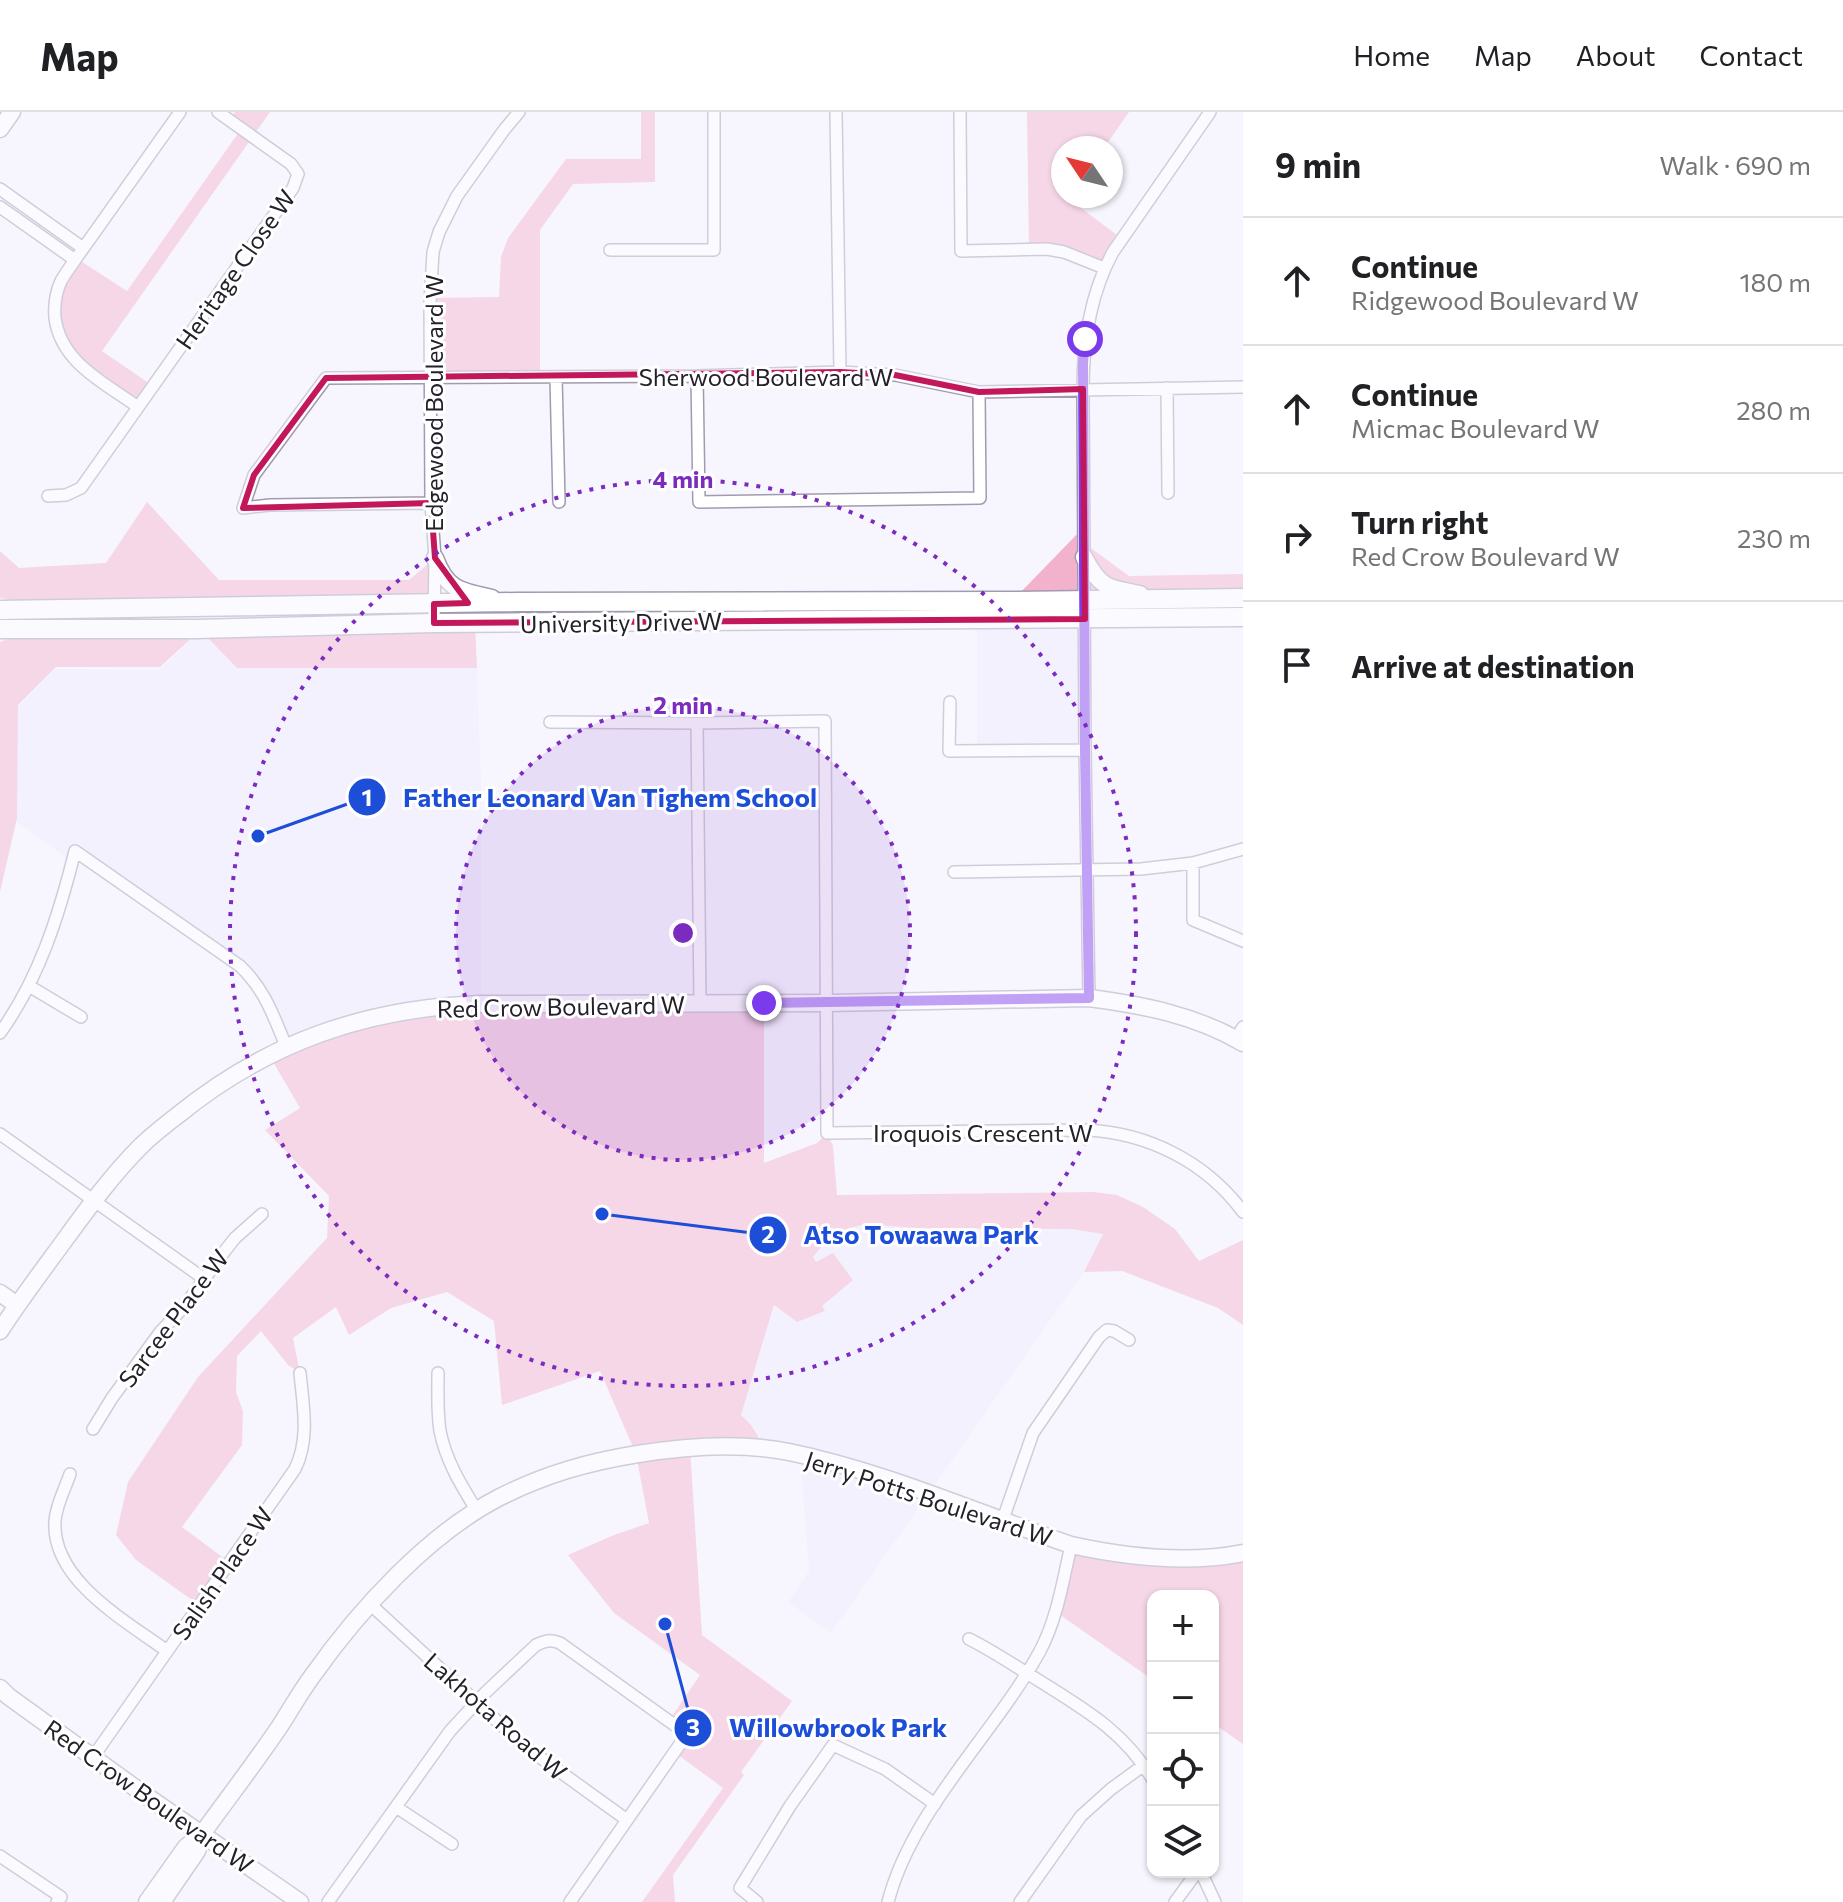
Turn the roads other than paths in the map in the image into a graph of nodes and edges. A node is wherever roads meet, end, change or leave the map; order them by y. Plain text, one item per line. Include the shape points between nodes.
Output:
1 (12, 112) edge
2 (180, 112) edge
3 (218, 112) edge
4 (519, 112) edge
5 (714, 112) edge
6 (836, 112) edge
7 (960, 112) edge
8 (1210, 112) edge
9 (0, 129) edge
10 (0, 189) edge
11 (0, 207) edge
12 (83, 248) junction
13 (610, 250) dead end
14 (75, 260) junction
15 (1104, 268) junction
16 (840, 372) junction
17 (697, 376) junction
18 (430, 377) junction
19 (556, 377) junction
20 (1243, 387) edge
21 (1167, 388) junction
22 (1083, 389) junction
23 (979, 392) junction
24 (138, 407) junction
25 (1168, 493) dead end
26 (48, 496) dead end
27 (559, 502) dead end
28 (431, 503) junction
29 (1084, 557) junction
30 (435, 558) junction
31 (0, 598) edge
32 (1243, 598) edge
33 (1161, 599) junction
34 (517, 602) junction
35 (434, 604) junction
36 (1085, 609) junction
37 (0, 610) edge
38 (55, 610) junction
39 (1243, 617) edge
40 (434, 623) junction
41 (0, 629) edge
42 (27, 629) junction
43 (0, 636) edge
44 (950, 702) dead end
45 (550, 722) dead end
46 (697, 723) junction
47 (1085, 750) junction
48 (1243, 849) edge
49 (1193, 863) junction
50 (1087, 870) junction
51 (954, 872) dead end
52 (1243, 941) edge
53 (29, 986) junction
54 (1089, 998) junction
55 (700, 1003) junction
56 (827, 1003) junction
57 (81, 1017) dead end
58 (0, 1033) edge
59 (1241, 1036) edge
60 (286, 1046) junction
61 (0, 1134) edge
62 (94, 1199) junction
63 (1243, 1212) edge
64 (262, 1214) dead end
65 (203, 1278) junction
66 (0, 1293) edge
67 (17, 1305) junction
68 (0, 1331) edge
69 (1129, 1340) dead end
70 (300, 1373) dead end
71 (438, 1373) dead end
72 (93, 1429) dead end
73 (70, 1474) dead end
74 (477, 1511) junction
75 (1002, 1522) junction
76 (1071, 1545) junction
77 (1243, 1553) edge
78 (370, 1604) junction
79 (969, 1639) dead end
80 (167, 1651) junction
81 (1027, 1674) junction
82 (0, 1688) edge
83 (475, 1702) junction
84 (93, 1757) junction
85 (1144, 1765) junction
86 (1147, 1770) edge
87 (935, 1804) junction
88 (396, 1807) junction
89 (627, 1820) junction
90 (202, 1834) junction
91 (452, 1844) dead end
92 (0, 1856) edge
93 (1194, 1878) edge
94 (1202, 1878) edge
95 (57, 1902) edge
96 (147, 1902) edge
97 (162, 1902) edge
98 (300, 1902) edge
99 (328, 1902) edge
100 (570, 1902) edge
101 (757, 1902) edge
102 (888, 1902) edge
103 (1020, 1902) edge
104 (1175, 1902) edge
105 (1215, 1902) edge

1 - 9 street
2 - 12 street
3 - 24 street, Heritage Close W via 298,174
4 - 18 street, Edgewood Boulevard W via 457,196 439,232 431,272
5 - 13 street via 714,250
6 - 16 street
7 - 15 street via 961,251 1047,249
8 - 15 street
10 - 12 street
11 - 14 street
12 - 14 street
14 - 24 street via 56,297 63,346
15 - 22 street via 1085,339
16 - 17 street, Sherwood Boulevard W
16 - 23 street, Sherwood Boulevard W via 895,375
17 - 19 street, Sherwood Boulevard W
17 - 23 street via 699,502 980,498
18 - 19 street, Sherwood Boulevard W
18 - 28 street, Edgewood Boulevard W
18 - 28 street, Sherwood Boulevard W via 326,378 254,475 243,508
19 - 27 street
20 - 21 street, Sherwood Boulevard W
21 - 22 street, Sherwood Boulevard W
21 - 25 street
22 - 23 street, Sherwood Boulevard W
22 - 29 street
24 - 26 street, Heritage Close W via 81,488
28 - 30 street, Edgewood Boulevard W
29 - 33 street via 1106,586
29 - 36 street
30 - 34 street via 441,575 454,587
30 - 35 street, Edgewood Boulevard W
31 - 38 main road
32 - 33 main road, University Drive W
33 - 36 main road, University Drive W
34 - 35 main road, University Drive W
34 - 36 main road, University Drive W
35 - 38 main road, University Drive W
35 - 40 street, Edgewood Boulevard W
36 - 39 main road, University Drive W
36 - 40 main road, University Drive W
36 - 47 street
37 - 38 main road, University Drive W
40 - 42 main road, University Drive W
41 - 42 main road, University Drive W
42 - 43 main road
44 - 47 street via 949,751
45 - 46 street
46 - 55 street
46 - 56 street via 825,721
47 - 50 street
48 - 49 street
49 - 50 street
49 - 52 street via 1193,920
50 - 51 street
50 - 54 street
53 - 57 street
53 - 58 street
53 - 60 street via 60,908 75,851 240,966 266,997
54 - 56 street, Red Crow Boulevard W
54 - 59 street, Red Crow Boulevard W via 1157,1009
55 - 56 street, Red Crow Boulevard W
55 - 60 street, Red Crow Boulevard W via 452,1005 358,1021
56 - 63 street, Iroquois Crescent W via 827,1133 1109,1131 1152,1142 1197,1168
60 - 62 street, Red Crow Boulevard W via 190,1105 141,1145
61 - 62 street
62 - 65 street
62 - 67 street, Red Crow Boulevard W
64 - 65 street, Sarcee Place W
65 - 72 street, Sarcee Place W
66 - 67 street
67 - 68 street, Red Crow Boulevard W
69 - 75 street via 1107,1330 1099,1337 1033,1433
70 - 80 street, Salish Place W via 305,1442 301,1457
71 - 74 street via 446,1454
73 - 80 street via 55,1521 72,1573 98,1601
74 - 75 street, Jerry Potts Boulevard W via 563,1470 595,1461 716,1446 765,1448 826,1461
74 - 78 street, Jerry Potts Boulevard W via 424,1551
75 - 76 street, Jerry Potts Boulevard W
76 - 77 street, Jerry Potts Boulevard W via 1158,1557
76 - 81 street via 1056,1612
78 - 83 street, Lakhota Road W
78 - 90 street, Jerry Potts Boulevard W via 311,1677
79 - 81 street
80 - 84 street, Salish Place W
81 - 85 street via 1099,1719
81 - 87 street
82 - 84 street, Red Crow Boulevard W
83 - 88 street
83 - 89 street, Lakhota Road W via 523,1745
83 - 89 street via 536,1645 553,1640 687,1734
84 - 90 street, Red Crow Boulevard W
85 - 86 street
85 - 103 street via 1081,1816
87 - 101 street via 885,1769 833,1745 740,1888
87 - 102 street via 911,1842
88 - 91 street
88 - 99 street
89 - 100 street
90 - 96 street, Jerry Potts Boulevard W via 186,1847
90 - 97 street, Jerry Potts Boulevard W via 197,1851
90 - 98 street, Red Crow Boulevard W
92 - 95 street via 61,1897
93 - 104 street
94 - 105 street

